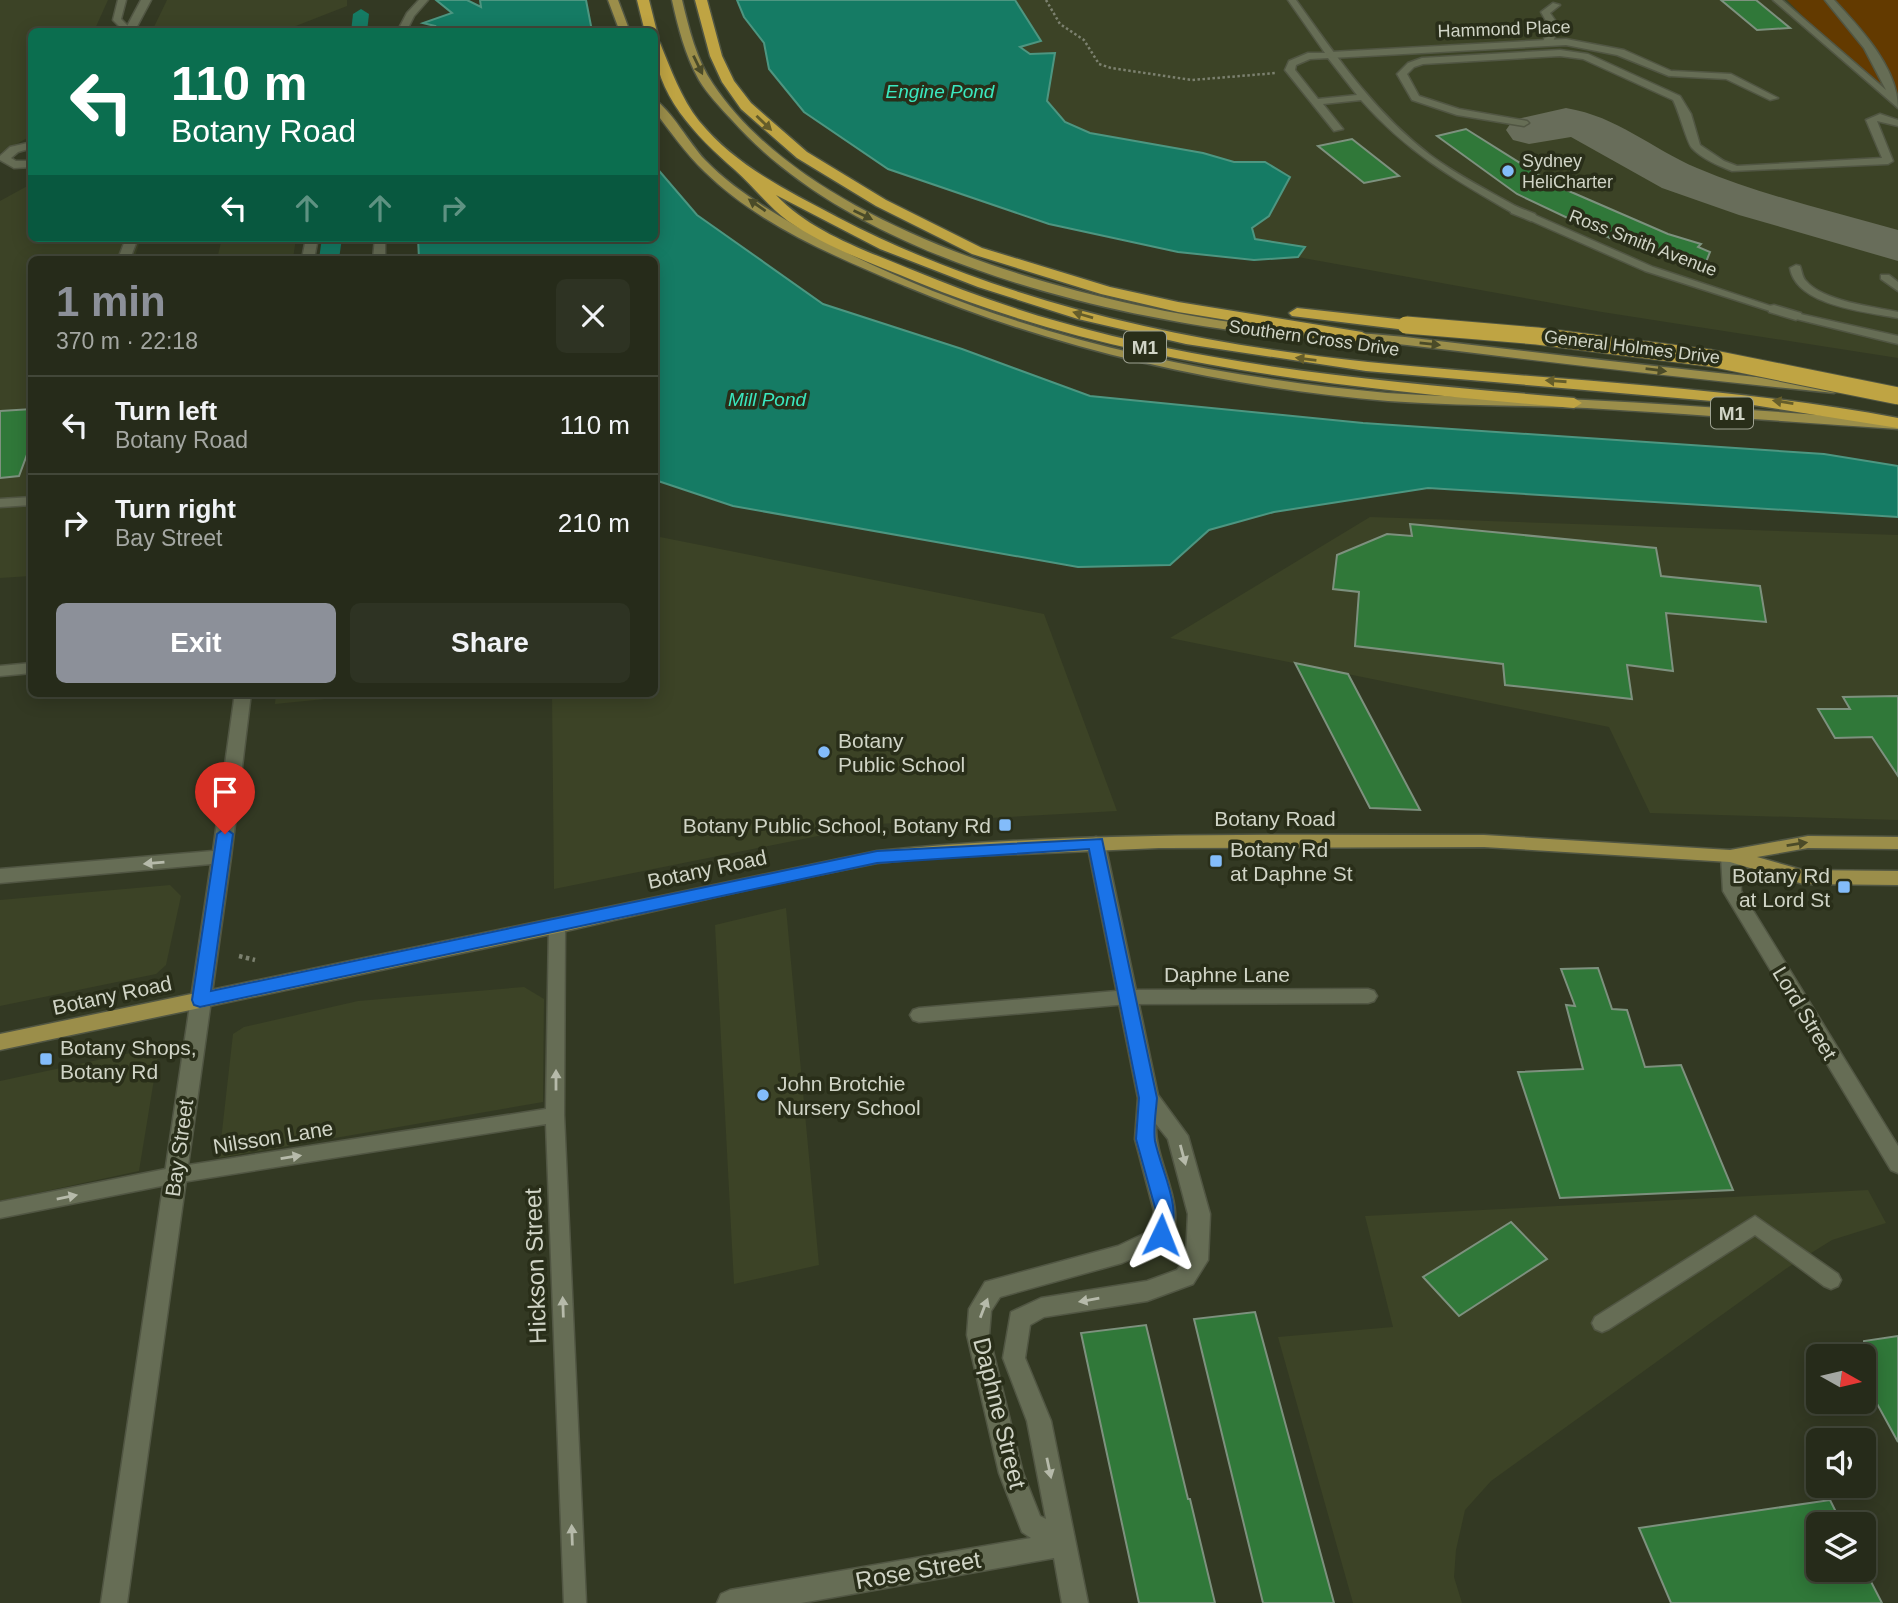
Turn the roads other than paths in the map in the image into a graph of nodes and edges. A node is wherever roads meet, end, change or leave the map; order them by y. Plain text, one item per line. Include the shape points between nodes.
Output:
1 (122, 0) edge
2 (146, 0) edge
3 (424, 0) edge
4 (612, 0) edge
5 (643, 0) edge
6 (677, 0) edge
7 (701, 0) edge
8 (1292, 0) edge
9 (1777, 0) edge
10 (1829, 0) edge
11 (1556, 5) dead end
12 (126, 28) edge
13 (131, 28) edge
14 (403, 28) edge
15 (623, 28) edge
16 (650, 28) edge
17 (1548, 42) junction
18 (658, 53) edge
19 (1331, 55) junction
20 (1673, 74) joint
21 (1361, 97) junction
22 (1773, 98) dead end
23 (1315, 102) junction
24 (1897, 104) edge
25 (658, 107) edge
26 (1524, 123) dead end
27 (1898, 123) edge
28 (1338, 129) dead end
29 (28, 147) edge
30 (4, 159) edge
31 (28, 163) edge
32 (753, 178) junction
33 (1515, 210) joint
34 (1531, 217) joint
35 (924, 223) junction
36 (1796, 268) dead end
37 (1885, 276) dead end
38 (1898, 288) edge
39 (1774, 309) joint
40 (1898, 315) edge
41 (1796, 316) joint
42 (1362, 337) junction
43 (1898, 340) edge
44 (1898, 396) edge
45 (1574, 403) junction
46 (1898, 424) edge
47 (28, 501) edge
48 (0, 503) edge
49 (28, 668) edge
50 (0, 671) edge
51 (242, 697) edge
52 (1096, 843) junction
53 (1898, 843) edge
54 (1730, 856) junction
55 (222, 857) junction
56 (0, 876) edge
57 (1898, 878) edge
58 (557, 926) junction
59 (1368, 996) dead end
60 (1128, 997) junction
61 (200, 1000) junction
62 (919, 1015) dead end
63 (0, 1042) edge
64 (1148, 1098) junction
65 (555, 1115) junction
66 (1898, 1164) edge
67 (176, 1175) junction
68 (0, 1210) edge
69 (1831, 1280) dead end
70 (1602, 1323) dead end
71 (1065, 1544) junction
72 (114, 1603) edge
73 (575, 1603) edge
74 (730, 1603) edge
75 (1074, 1603) edge

1 - 12 lane via 117,20
2 - 13 street
3 - 14 lane
4 - 15 main road
5 - 16 highway
6 -> 42 main road, General Holmes Drive via 696,63 741,128 803,181 856,212 924,243 1074,294 1245,328
7 -> 35 highway, M1 via 727,82 754,114 838,179
8 - 19 lane, Ross Smith Avenue
9 - 24 lane
10 - 24 lane via 1864,39
11 - 17 lane via 1545,12 1554,26
17 - 19 street, Hammond Place
17 - 20 street, Hammond Place via 1590,44
18 - 32 highway, M1 via 688,115 726,157
19 - 21 lane, Ross Smith Avenue
19 - 23 lane via 1292,62 1290,70
20 - 22 lane via 1728,76
21 - 23 lane
21 - 33 lane, Ross Smith Avenue via 1421,153
23 - 28 lane
45 -> 25 main road via 1460,402 1288,385 1078,343 1002,319 850,258 773,216 717,177
26 - 27 lane via 1457,112 1415,98 1402,74 1422,61 1585,56 1677,98 1695,146 1736,169 1888,160 1871,120 1880,117
29 - 30 street
30 - 31 street
32 - 45 highway, M1 via 782,209 869,256 986,304 1071,331 1303,377
46 -> 32 highway, Southern Cross Drive / M1 via 1756,398 1374,367 1196,341 1019,297 884,246
33 - 34 street, Ross Smith Avenue
34 - 39 lane, Ross Smith Avenue via 1649,268
35 - 42 highway via 977,251 1105,291
35 - 44 highway, Southern Cross Drive / M1, bridge via 1141,286 1297,313 1698,356
36 - 40 lane via 1798,281 1808,289
37 - 38 lane
39 - 41 street, Ross Smith Avenue
41 - 43 lane, Ross Smith Avenue
42 -> 44 main road, General Holmes Drive
45 - 46 main road, M1
47 - 48 street
49 - 50 street
51 - 55 street, Bay Street
52 - 54 main road, Botany Road via 1484,841
52 - 58 main road, Botany Road via 877,857
52 - 60 street, Daphne Street
54 -> 53 main road, Botany Road via 1808,842
54 - 57 main road, Botany Road via 1803,877
54 - 66 street, Lord Street via 1732,891
55 -> 56 street
55 - 61 street, Bay Street
58 - 61 main road, Botany Road
65 -> 58 lane, Hickson Street
59 - 60 lane, Daphne Lane
60 - 62 lane, Daphne Lane
60 - 64 street, Daphne Street
61 - 63 main road, Botany Road
61 - 67 street, Bay Street
64 -> 71 street, Daphne Street via 1178,1136 1199,1214 1197,1260 1185,1277 1147,1290 1041,1308 1019,1319 1014,1358 1038,1421
71 -> 64 street, Daphne Street via 1031,1524 1011,1473 978,1335 980,1309 993,1289 1122,1254 1161,1235 1166,1211 1145,1139
67 -> 65 lane, Nilsson Lane
73 -> 65 lane, Hickson Street
68 -> 67 lane, Nilsson Lane
67 - 72 street, Bay Street
69 - 70 lane via 1755,1224
71 - 74 street, Rose Street
71 - 75 street, Daphne Street

